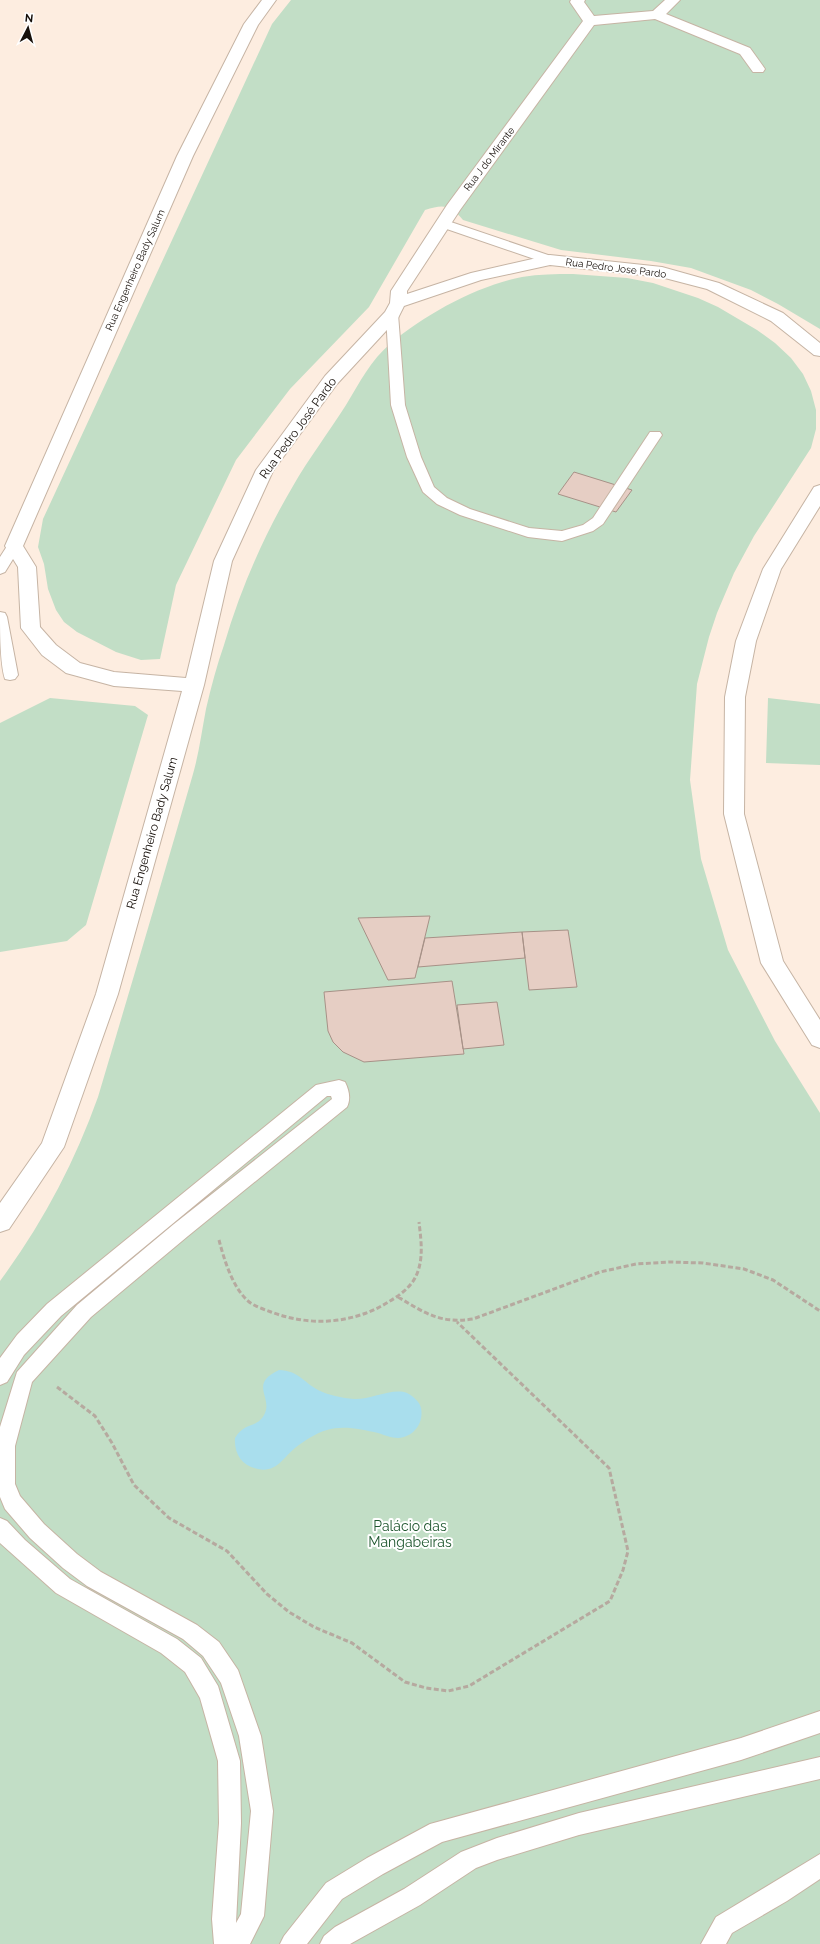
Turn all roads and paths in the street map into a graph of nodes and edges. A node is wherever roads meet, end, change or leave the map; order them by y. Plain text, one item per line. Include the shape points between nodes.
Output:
1 (269, 0) edge
2 (578, 0) edge
3 (673, 0) edge
4 (657, 15) junction
5 (590, 21) junction
6 (758, 69) dead end
7 (442, 223) junction
8 (550, 260) junction
9 (395, 309) junction
10 (820, 351) edge
11 (655, 435) dead end
12 (820, 491) edge
13 (14, 546) junction
14 (0, 569) edge
15 (0, 617) edge
16 (10, 675) dead end
17 (194, 685) junction
18 (820, 1039) edge
19 (0, 1222) edge
20 (420, 1222) dead end
21 (218, 1236) dead end
22 (398, 1297) junction
23 (820, 1311) edge
24 (457, 1322) junction
25 (32, 1368) junction
26 (0, 1376) edge
27 (0, 1528) edge
28 (820, 1722) edge
29 (820, 1768) edge
30 (820, 1865) edge
31 (226, 1944) edge
32 (237, 1944) edge
33 (292, 1944) edge
34 (332, 1944) edge
35 (713, 1944) edge

1 - 13 street, Rua Engenheiro Bady Salum via 251,24 185,156
2 - 5 street
3 - 4 street
4 - 5 street
4 - 6 street via 745,51
5 - 7 street, Rua J do Mirante
7 - 8 lane
7 - 9 street, Rua J do Mirante via 399,291
8 - 9 street, Rua Pedro Jose Pardo via 477,276
8 - 10 street, Rua Pedro Jose Pardo via 662,272 713,286 777,317
9 - 11 lane via 398,405 414,457 428,489 465,512 528,532 562,536 588,528 598,521
9 - 17 street, Rua Pedro José Pardo via 331,380 265,470 223,561
12 - 18 street via 772,569 746,642 735,697 734,814 772,963
13 - 14 lane, Rua Engenheiro Bady Salum
13 - 17 street via 27,567 31,628 48,650 73,668 114,679
15 - 16 lane
17 - 19 street, Rua Engenheiro Bady Salum via 107,994 52,1147
20 - 22 path via 421,1258 416,1276
21 - 22 path via 229,1270 246,1299 281,1316 322,1323 346,1320
22 - 24 path via 434,1318
23 - 24 path via 773,1280 744,1269 703,1263 670,1262 636,1264 600,1272 473,1319
24 - 25 path via 608,1468 628,1551 610,1601 469,1686 448,1691 405,1682 352,1643 314,1627 289,1612 267,1594 227,1551 169,1518 134,1485 95,1416
25 - 26 lane via 84,1311 341,1102 339,1087 322,1090 54,1310 25,1338
25 - 32 lane via 24,1378 19,1392 5,1446 5,1484 12,1502 37,1531 94,1579 190,1632 211,1649 230,1677 250,1736 262,1811 252,1916
27 - 31 lane via 63,1586 175,1650 193,1665 210,1694 229,1761 230,1823 224,1919
28 - 33 lane via 741,1749 438,1832 334,1891
29 - 34 lane via 586,1822 497,1849 468,1860 412,1897
30 - 35 lane via 779,1893 724,1925

